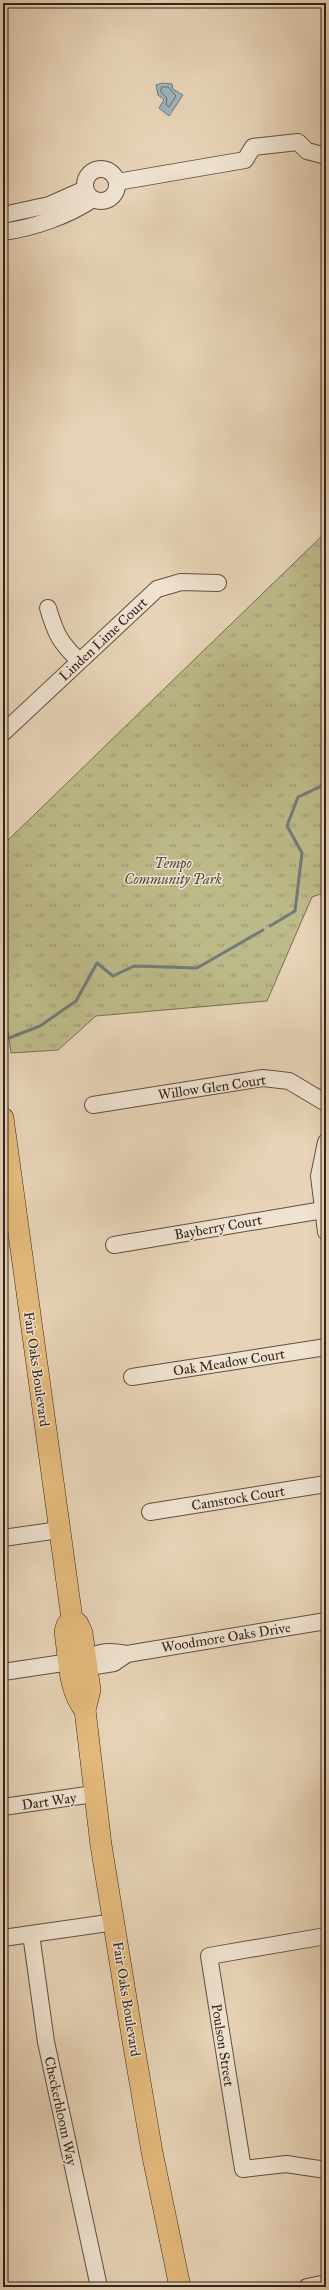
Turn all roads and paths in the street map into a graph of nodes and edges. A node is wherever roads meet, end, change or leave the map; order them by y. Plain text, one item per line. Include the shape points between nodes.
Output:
1 (326, 156) edge
2 (117, 182) junction
3 (89, 194) junction
4 (8, 214) edge
5 (10, 231) edge
6 (218, 583) dead end
7 (48, 608) dead end
8 (79, 661) junction
9 (3, 733) edge
10 (326, 1103) edge
11 (93, 1105) dead end
12 (3, 1118) edge
13 (326, 1142) edge
14 (323, 1210) junction
15 (326, 1232) edge
16 (114, 1245) dead end
17 (326, 1347) edge
18 (132, 1377) dead end
19 (326, 1484) edge
20 (150, 1512) dead end
21 (59, 1530) junction
22 (3, 1538) edge
23 (326, 1621) edge
24 (78, 1661) junction
25 (3, 1672) edge
26 (94, 1794) junction
27 (3, 1807) edge
28 (115, 1922) junction
29 (31, 1934) junction
30 (326, 1936) edge
31 (3, 1938) edge
32 (326, 2170) edge
33 (326, 2283) edge
34 (99, 2287) edge
35 (180, 2287) edge
36 (307, 2287) edge

1 - 2 street via 306,151 298,142 253,147 245,160
2 - 3 street via 112,196 103,201
2 - 3 street via 112,173 98,169 89,174 85,184
3 - 4 street
3 - 5 street via 78,209
4 - 5 street
6 - 8 street, Linden Lime Court via 181,582 157,589
7 - 8 street via 56,634
8 - 9 street, Linden Lime Court
10 - 11 street, Willow Glen Court via 289,1081 263,1078
12 - 21 main road, Fair Oaks Boulevard
13 - 14 street via 319,1176
14 - 15 street
14 - 16 street, Bayberry Court
17 - 18 street, Oak Meadow Court
19 - 20 street, Camstock Court
21 - 22 street
21 - 24 main road, Fair Oaks Boulevard via 72,1619 82,1633
23 - 24 street, Woodmore Oaks Drive via 126,1654 94,1653
24 - 25 street, Woodmore Oaks Drive
24 - 26 main road, Fair Oaks Boulevard via 90,1690 85,1710
26 - 27 street, Dart Way
26 - 28 main road, Fair Oaks Boulevard
28 - 29 street
28 - 35 main road, Fair Oaks Boulevard via 152,2152
29 - 31 street
29 - 34 street, Checkerbloom Way via 46,2042
30 - 32 street, Poulson Street via 209,1956 243,2169 286,2164
33 - 36 street

